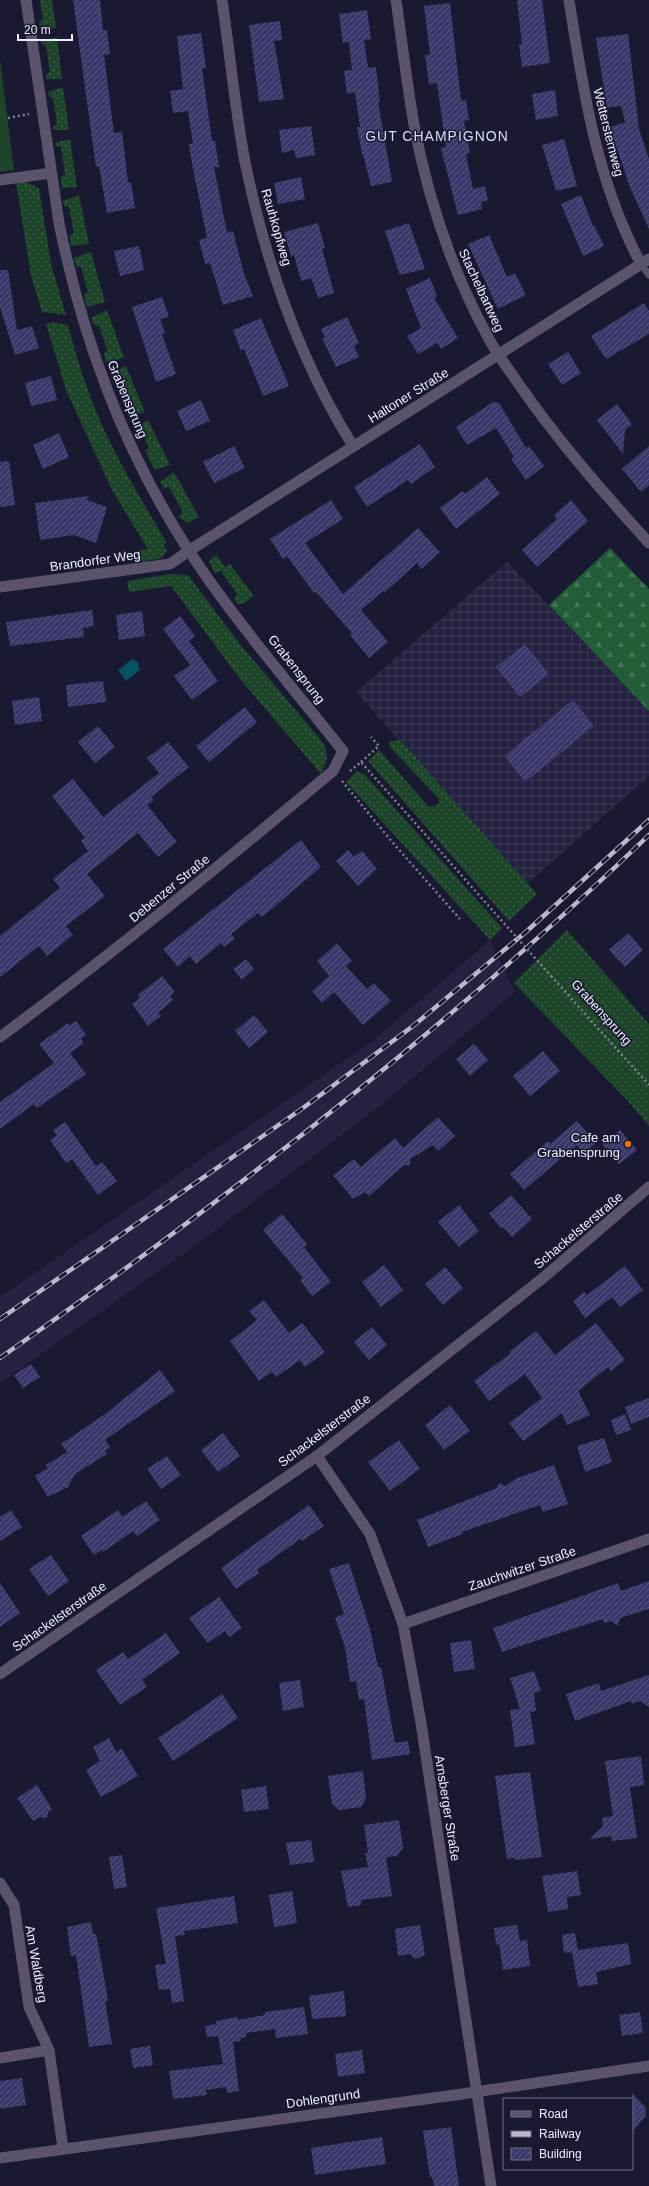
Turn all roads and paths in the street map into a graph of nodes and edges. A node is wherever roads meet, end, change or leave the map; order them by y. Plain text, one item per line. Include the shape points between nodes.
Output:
1 (26, 0) edge
2 (222, 0) edge
3 (396, 0) edge
4 (569, 0) edge
5 (42, 112) junction
6 (8, 118) dead end
7 (51, 172) junction
8 (0, 180) edge
9 (645, 262) edge
10 (649, 275) edge
11 (499, 355) junction
12 (353, 446) junction
13 (649, 543) edge
14 (190, 550) junction
15 (0, 587) edge
16 (371, 737) dead end
17 (344, 751) joint
18 (361, 762) junction
19 (348, 773) dead end
20 (344, 776) dead end
21 (460, 919) dead end
22 (0, 1037) edge
23 (649, 1085) edge
24 (649, 1187) edge
25 (317, 1456) junction
26 (649, 1539) edge
27 (403, 1624) junction
28 (0, 1674) edge
29 (0, 1883) edge
30 (49, 2050) junction
31 (0, 2058) edge
32 (649, 2066) edge
33 (478, 2091) junction
34 (63, 2148) junction
35 (0, 2158) edge
36 (491, 2186) edge

1 - 5 street, Grabensprung
2 - 12 street, Rauhkopfweg via 245,161 265,244 309,362
3 - 11 street, Stachelbartweg via 414,125 430,191 448,251 488,338
4 - 9 street, Wettersternweg via 593,136 618,213
5 - 6 path
5 - 7 street, Grabensprung
7 - 8 street
7 - 14 street, Grabensprung via 65,254 80,315 94,355 114,409 164,509
9 - 10 lane
9 - 11 street, Haltoner Straße
11 - 12 street, Haltoner Straße
11 - 13 street, Stachelbartweg via 543,419
12 - 14 street, Haltoner Straße
14 - 15 street, Brandorfer Weg via 170,564
14 - 17 street, Grabensprung via 211,583
16 - 18 path via 379,746
17 - 22 street, Debenzer Straße via 333,771 327,776 160,914
18 - 19 path
18 - 23 path, Grabensprung, bridge
20 - 21 path via 341,780
24 - 25 street, Schackelsterstraße via 543,1278
25 - 27 street, Arnsberger Straße via 370,1534
25 - 28 street, Schackelsterstraße
26 - 27 street, Zauchwitzer Straße
27 - 33 street, Arnsberger Straße via 421,1722
29 - 30 street, Am Waldberg via 14,1905 29,2007
30 - 31 street
30 - 34 street, Am Waldberg
32 - 33 street, Dohlengrund
33 - 34 street, Dohlengrund
33 - 36 street, Arnsberger Straße
34 - 35 street, Dohlengrund

